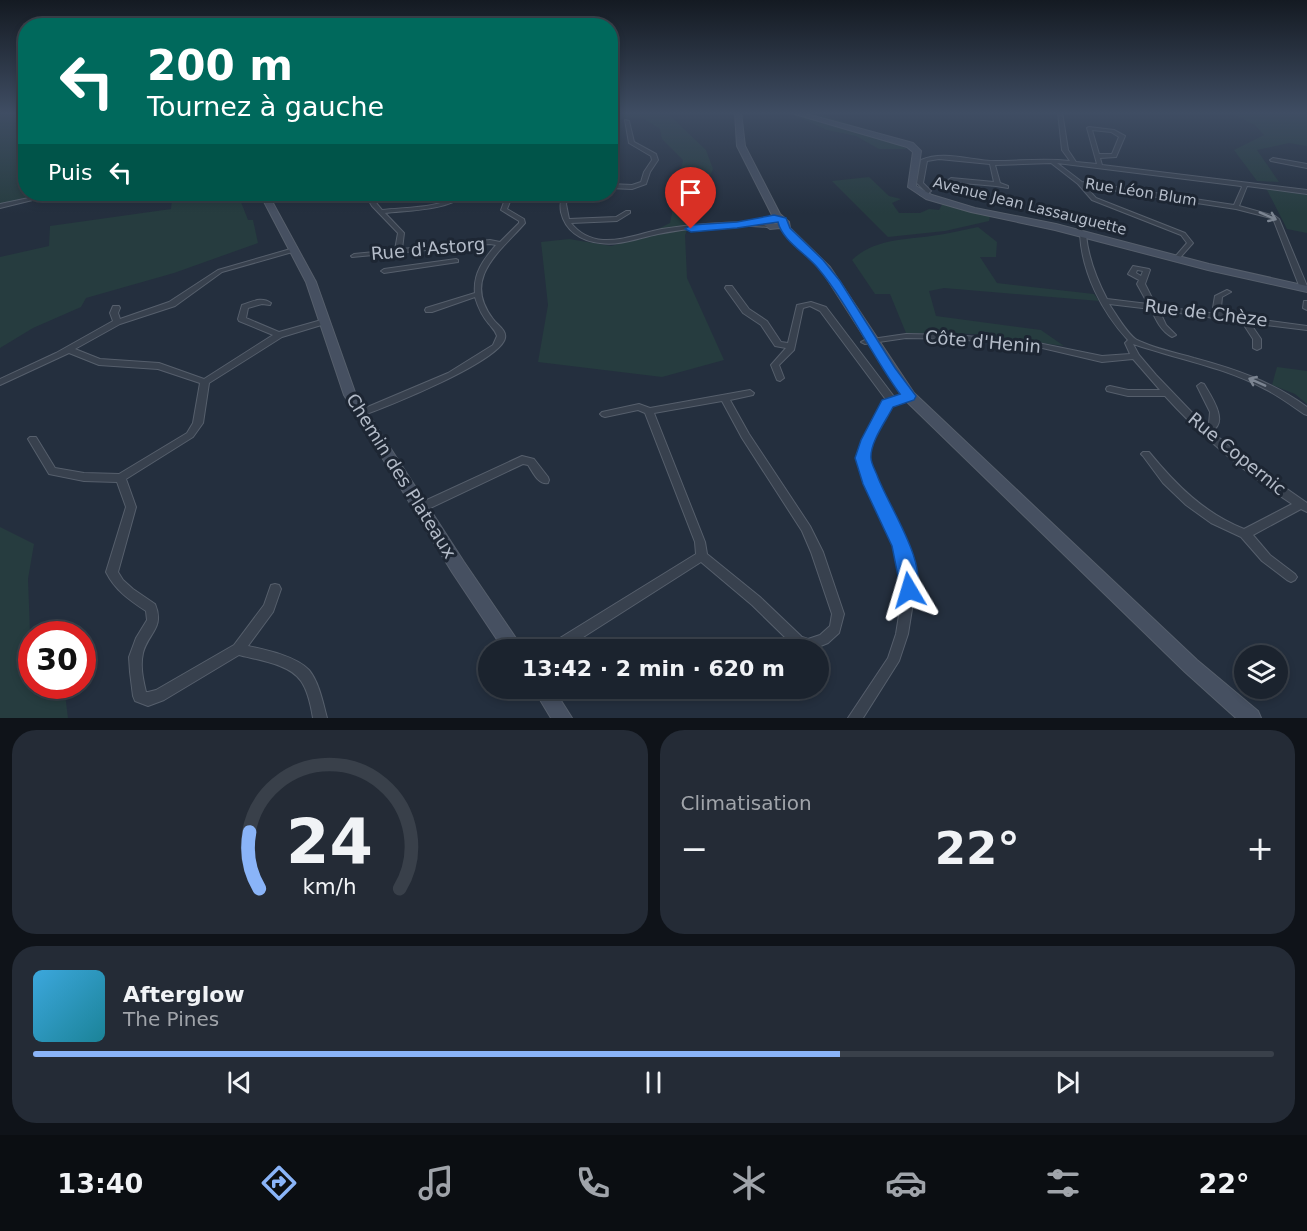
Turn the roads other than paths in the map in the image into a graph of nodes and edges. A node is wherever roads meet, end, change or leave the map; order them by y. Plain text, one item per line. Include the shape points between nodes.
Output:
1 (637, 146) edge
2 (741, 146) edge
3 (909, 146) edge
4 (1064, 146) edge
5 (1094, 146) edge
6 (1118, 146) edge
7 (1097, 156) junction
8 (1273, 160) dead end
9 (1052, 161) junction
10 (992, 163) junction
11 (1074, 163) junction
12 (1100, 166) junction
13 (1307, 166) edge
14 (951, 180) dead end
15 (1080, 183) junction
16 (1243, 183) junction
17 (997, 184) junction
18 (618, 186) edge
19 (1006, 187) dead end
20 (1307, 192) edge
21 (923, 195) junction
22 (22, 201) edge
23 (268, 201) edge
24 (373, 201) edge
25 (451, 201) edge
26 (507, 201) edge
27 (564, 201) edge
28 (0, 206) edge
29 (1236, 207) junction
30 (381, 212) junction
31 (628, 212) dead end
32 (566, 221) junction
33 (773, 222) junction
34 (518, 228) joint
35 (1083, 234) junction
36 (502, 244) junction
37 (446, 246) junction
38 (294, 250) junction
39 (398, 251) junction
40 (354, 256) dead end
41 (1176, 259) junction
42 (456, 261) dead end
43 (445, 262) junction
44 (384, 271) dead end
45 (1143, 279) dead end
46 (729, 288) dead end
47 (1305, 288) edge
48 (1227, 292) dead end
49 (478, 294) junction
50 (1105, 301) junction
51 (267, 303) dead end
52 (1153, 306) junction
53 (116, 308) dead end
54 (429, 310) dead end
55 (1222, 315) junction
56 (1243, 318) junction
57 (325, 321) junction
58 (117, 322) junction
59 (1307, 328) edge
60 (279, 335) junction
61 (1172, 335) dead end
62 (1133, 341) junction
63 (869, 342) junction
64 (789, 346) junction
65 (1257, 348) dead end
66 (69, 350) junction
67 (1135, 356) junction
68 (780, 378) dead end
69 (0, 382) edge
70 (205, 382) junction
71 (1201, 386) dead end
72 (1110, 389) dead end
73 (750, 393) dead end
74 (1166, 393) junction
75 (724, 397) junction
76 (901, 398) junction
77 (649, 411) junction
78 (1307, 412) edge
79 (361, 413) junction
80 (605, 414) dead end
81 (1203, 429) junction
82 (33, 439) dead end
83 (1146, 454) dead end
84 (122, 478) junction
85 (544, 480) dead end
86 (1304, 506) edge
87 (420, 508) junction
88 (1245, 534) junction
89 (702, 556) junction
90 (1291, 577) dead end
91 (275, 589) dead end
92 (508, 639) edge
93 (569, 639) edge
94 (238, 648) junction
95 (549, 699) edge
96 (320, 718) edge
97 (562, 718) edge
98 (855, 718) edge
99 (1251, 718) edge

1 - 18 street via 654,155 655,160 644,183
2 - 33 street via 776,215
3 - 21 street, Avenue Jean Lassauguette via 917,152 912,187
4 - 11 street
5 - 7 street
6 - 7 street via 1114,156
7 - 12 street
8 - 13 street
9 - 10 street
9 - 11 street
9 - 15 street, Rue Léon Blum
10 - 17 street
10 - 21 street via 926,159 920,183 928,191
11 - 12 street
12 - 16 street
14 - 17 street
15 - 29 street, Rue Léon Blum
15 - 41 street via 1094,199 1184,234 1190,243
16 - 20 street
16 - 29 street via 1245,187
17 - 19 street
21 - 35 street, Avenue Jean Lassauguette
22 - 28 street
23 - 38 street, Chemin des Plateaux
24 - 30 street
25 - 30 street
26 - 34 street via 504,210 522,220
27 - 32 street
29 -> 47 street, Rue Léon Blum via 1277,220
30 - 39 street via 401,233
31 - 32 street via 617,219
32 - 33 street via 583,237 608,242 663,231
33 - 63 street via 813,264
34 - 36 street
35 - 41 street, Avenue Jean Lassauguette
35 - 50 street via 1094,282
36 - 37 street, Rue d'Astorg
36 - 49 street via 480,273
37 - 39 street, Rue d'Astorg
37 - 43 street
38 - 57 street, Chemin des Plateaux
38 - 58 street via 220,271 172,304
39 - 40 street, Rue d'Astorg
41 - 47 street, Avenue Jean Lassauguette
42 - 43 street
43 - 44 street
45 - 52 street via 1141,284
46 - 64 street via 746,311 764,322 778,344
48 - 55 street via 1219,296 1217,308
49 - 54 street
49 - 79 street via 487,316 501,334 496,346 451,375
50 - 52 street, Rue de Chèze
50 - 62 street
51 - 60 street via 244,307 242,319
52 - 55 street, Rue de Chèze
52 - 61 street
53 - 58 street
55 - 56 street, Rue de Chèze
56 - 59 street, Rue de Chèze
56 - 65 street via 1257,339
57 - 60 street
57 - 79 street, Chemin des Plateaux via 349,394
58 - 66 street
60 - 70 street
62 - 67 street via 1129,343
78 -> 62 street via 1254,380
63 - 67 street, Côte d'Henin via 906,336 956,337 1038,345 1102,359
63 - 76 street
64 - 68 street via 788,353 775,365
64 - 76 street via 800,307 811,304 822,309
66 - 69 street
66 - 70 street via 99,363 159,366
67 - 74 street, Rue Copernic
70 - 84 street via 198,423 190,435
71 - 81 street via 1215,416 1214,426
72 - 74 street
73 - 75 street
74 - 81 street, Rue Copernic
75 - 77 street
75 - 89 street via 818,552 838,614 835,629 808,645 798,642
76 - 98 street via 888,404 868,440 863,458 901,546 908,574 908,600 893,661
76 - 99 street via 994,478
77 - 80 street via 639,407
77 - 89 street
79 - 87 street, Chemin des Plateaux
81 - 86 street, Rue Copernic via 1250,469
82 - 84 street via 52,471
83 - 88 street via 1160,474 1199,510 1224,527
84 - 94 street via 131,507 112,572 115,579 151,608 153,621 133,659 140,696 148,699 159,695
85 - 87 street via 531,462 522,460
86 - 88 street
87 - 92 street, Chemin des Plateaux
88 - 90 street via 1266,558
89 - 93 street
91 - 94 street via 269,608
94 - 96 street via 295,666 304,674
95 - 97 street

